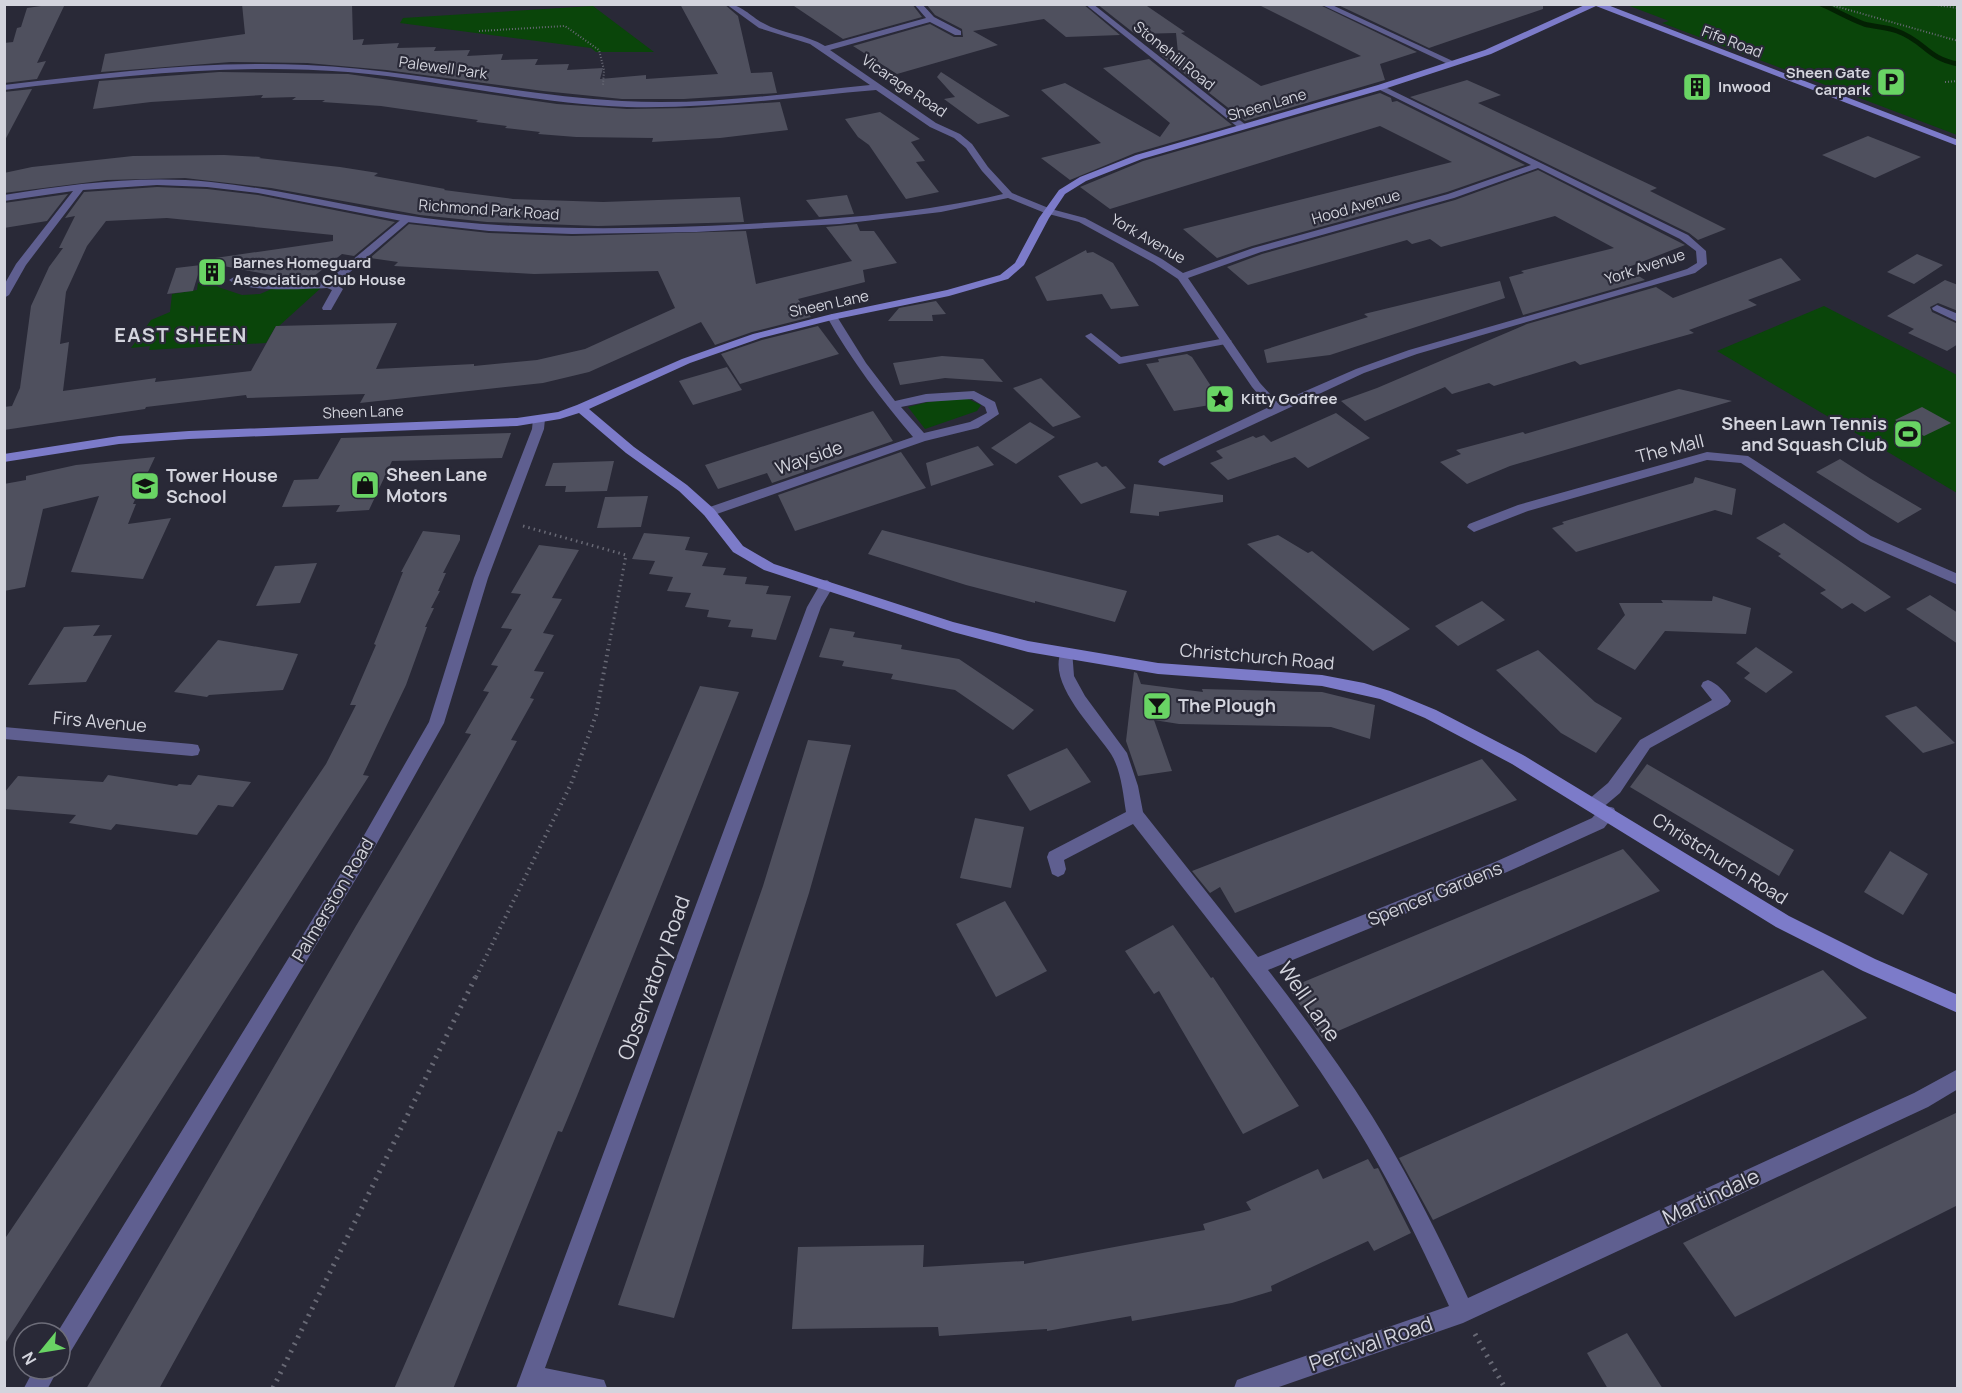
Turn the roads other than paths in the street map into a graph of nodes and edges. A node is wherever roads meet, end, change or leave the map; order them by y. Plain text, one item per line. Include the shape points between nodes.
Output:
1 (729, 4) edge
2 (917, 4) edge
3 (1088, 4) edge
4 (1323, 4) edge
5 (1596, 4) edge
6 (932, 19) junction
7 (958, 33) dead end
8 (824, 49) junction
9 (1453, 63) junction
10 (877, 87) junction
11 (1381, 87) junction
12 (4, 88) edge
13 (1243, 127) junction
14 (1958, 143) edge
15 (1538, 165) junction
16 (80, 188) junction
17 (1009, 195) junction
18 (4, 198) edge
19 (1048, 211) junction
20 (407, 219) junction
21 (1182, 277) junction
22 (234, 280) dead end
23 (329, 285) junction
24 (4, 295) edge
25 (327, 308) dead end
26 (1937, 308) dead end
27 (832, 317) junction
28 (1958, 319) edge
29 (1090, 336) dead end
30 (1226, 341) junction
31 (892, 405) junction
32 (581, 408) junction
33 (1276, 408) junction
34 (538, 419) junction
35 (921, 438) junction
36 (4, 458) edge
37 (1164, 462) dead end
38 (709, 512) junction
39 (1474, 527) dead end
40 (1958, 580) edge
41 (828, 585) junction
42 (1067, 654) junction
43 (1708, 686) dead end
44 (4, 733) edge
45 (192, 750) dead end
46 (1602, 808) junction
47 (1135, 815) junction
48 (1058, 869) dead end
49 (1256, 966) junction
50 (1958, 1004) edge
51 (1958, 1078) edge
52 (1463, 1312) junction
53 (72, 1328) edge
54 (529, 1383) edge
55 (596, 1389) edge
56 (1245, 1389) edge

1 - 8 street, Vicarage Road via 762,26
2 - 6 street
3 - 13 street, Stonehill Road
4 - 9 street
5 - 9 main road, Sheen Lane via 1488,52
5 - 14 main road, Fife Road
6 - 7 street
6 - 8 street
8 - 10 street, Vicarage Road
9 - 11 main road, Sheen Lane
10 - 12 street, Palewell Park via 668,105 600,103 389,74 236,66
10 - 17 street, Vicarage Road via 963,141
11 - 13 main road, Sheen Lane
11 - 15 street, York Avenue
13 - 19 main road, Sheen Lane via 1139,157 1083,178 1062,192
15 - 21 street, Hood Avenue via 1451,196 1257,250
15 - 33 street, York Avenue via 1684,237 1700,247 1702,264 1653,283 1413,352
16 - 18 street, Richmond Park Road
16 - 20 street, Richmond Park Road via 206,184
16 - 24 street via 21,264
17 - 19 street, Vicarage Road
17 - 20 street, Richmond Park Road via 866,221 678,229 499,229
19 - 21 street, York Avenue via 1082,220
19 - 27 main road, Sheen Lane via 1018,265 1004,277
20 - 23 street
21 - 30 street, York Avenue
22 - 23 street via 267,286
23 - 25 street via 338,289
26 - 28 street
27 - 31 street via 849,349
27 - 32 main road, Sheen Lane via 720,348
29 - 30 street via 1119,362
30 - 33 street, York Avenue
31 - 35 street
31 - 35 street, Wayside via 974,395 991,405 993,414 974,425
32 - 34 main road, Sheen Lane
32 - 38 main road, Christchurch Road
33 - 37 street, York Avenue
34 - 36 main road, Sheen Lane via 118,440
34 - 53 street, Palmerston Road via 538,429 481,578 436,723 359,859
35 - 38 street, Wayside
38 - 41 main road, Christchurch Road via 738,549 769,567
39 - 40 street, The Mall via 1523,508 1707,456 1744,459 1866,539
41 - 42 main road, Christchurch Road via 1006,643
41 - 54 street, Observatory Road via 814,607
42 - 46 main road, Christchurch Road via 1209,673 1296,677 1382,694 1491,745
42 - 47 street, Well Lane via 1068,676 1079,700 1119,753
43 - 46 street, Spencer Gardens via 1723,701 1644,744
44 - 45 street, Firs Avenue
46 - 49 street, Spencer Gardens via 1598,823
46 - 50 main road, Christchurch Road via 1783,921 1891,976
47 - 48 street via 1055,857
47 - 49 street, Well Lane
49 - 52 street, Well Lane via 1348,1097 1422,1224
51 - 52 street, Martindale via 1921,1100
52 - 56 street, Percival Road
54 - 55 street

